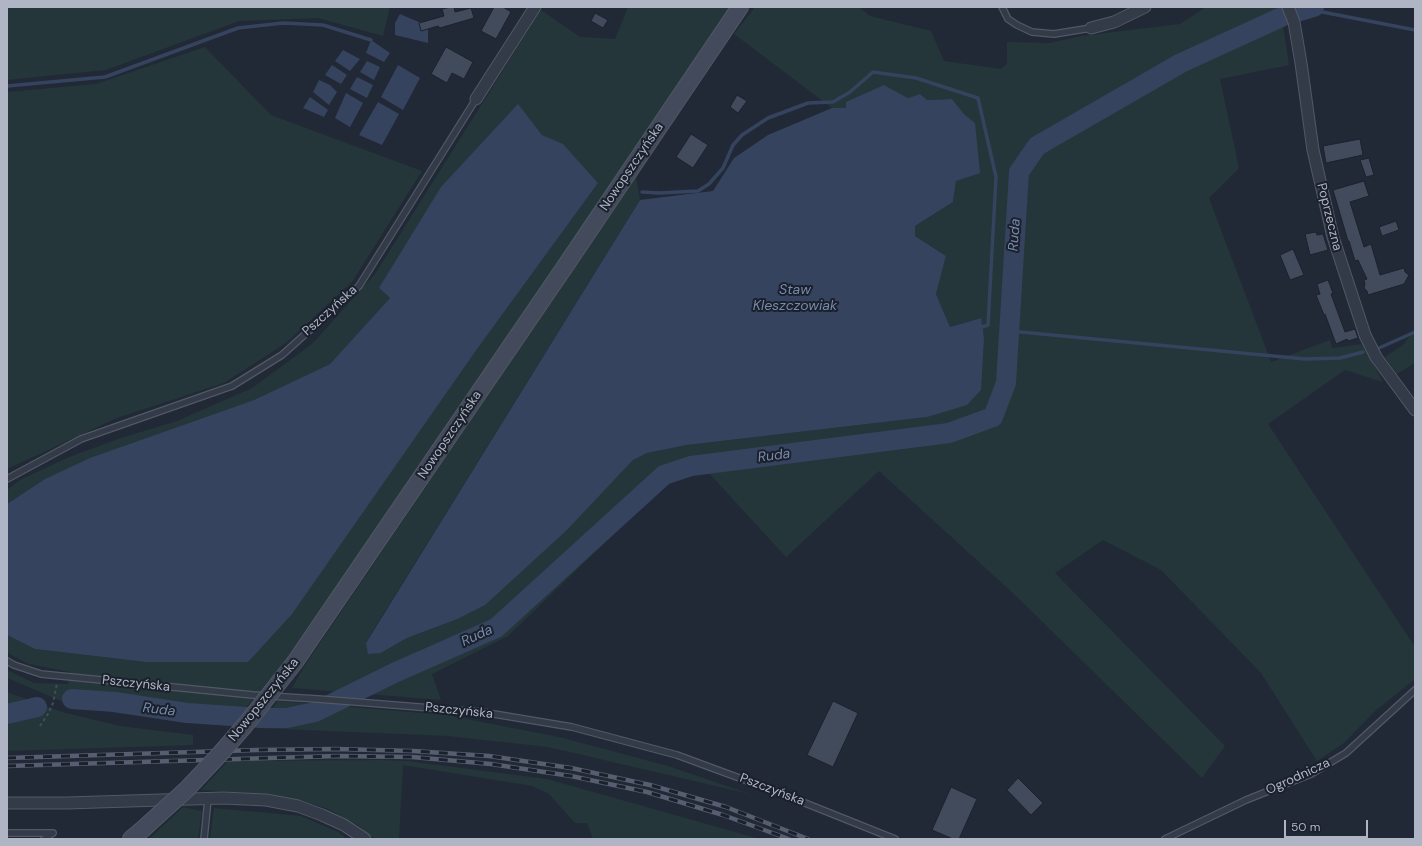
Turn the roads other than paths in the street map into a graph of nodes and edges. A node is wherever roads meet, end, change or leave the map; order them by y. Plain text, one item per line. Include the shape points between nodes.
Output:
1 (536, 7) edge
2 (740, 7) edge
3 (1002, 7) edge
4 (1145, 7) edge
5 (1288, 7) edge
6 (1091, 28) joint
7 (476, 99) joint
8 (1415, 410) edge
9 (7, 479) edge
10 (7, 661) edge
11 (1415, 690) edge
12 (208, 799) junction
13 (7, 803) edge
14 (7, 833) edge
15 (137, 834) edge
16 (44, 839) edge
17 (204, 839) edge
18 (365, 839) edge
19 (895, 839) edge
20 (1165, 839) edge

1 - 7 street, Pszczyńska
2 - 15 main road, Nowopszczyńska, bridge via 295,662 220,754 187,789
3 - 6 lane via 1008,19 1032,32 1054,34
4 - 6 street via 1114,22
5 - 8 street, Poprzeczna via 1294,22 1313,150 1335,244 1365,335 1376,357
7 - 9 lane, Pszczyńska via 359,286 282,355 232,386 81,439
10 - 19 lane, Pszczyńska via 41,674 253,695 482,712 579,729 677,755
11 - 20 lane, Ogrodnicza via 1346,753 1310,774 1246,800
12 - 13 street
12 - 17 lane
12 - 18 street via 252,799 298,806 334,820
14 - 16 lane via 53,833

